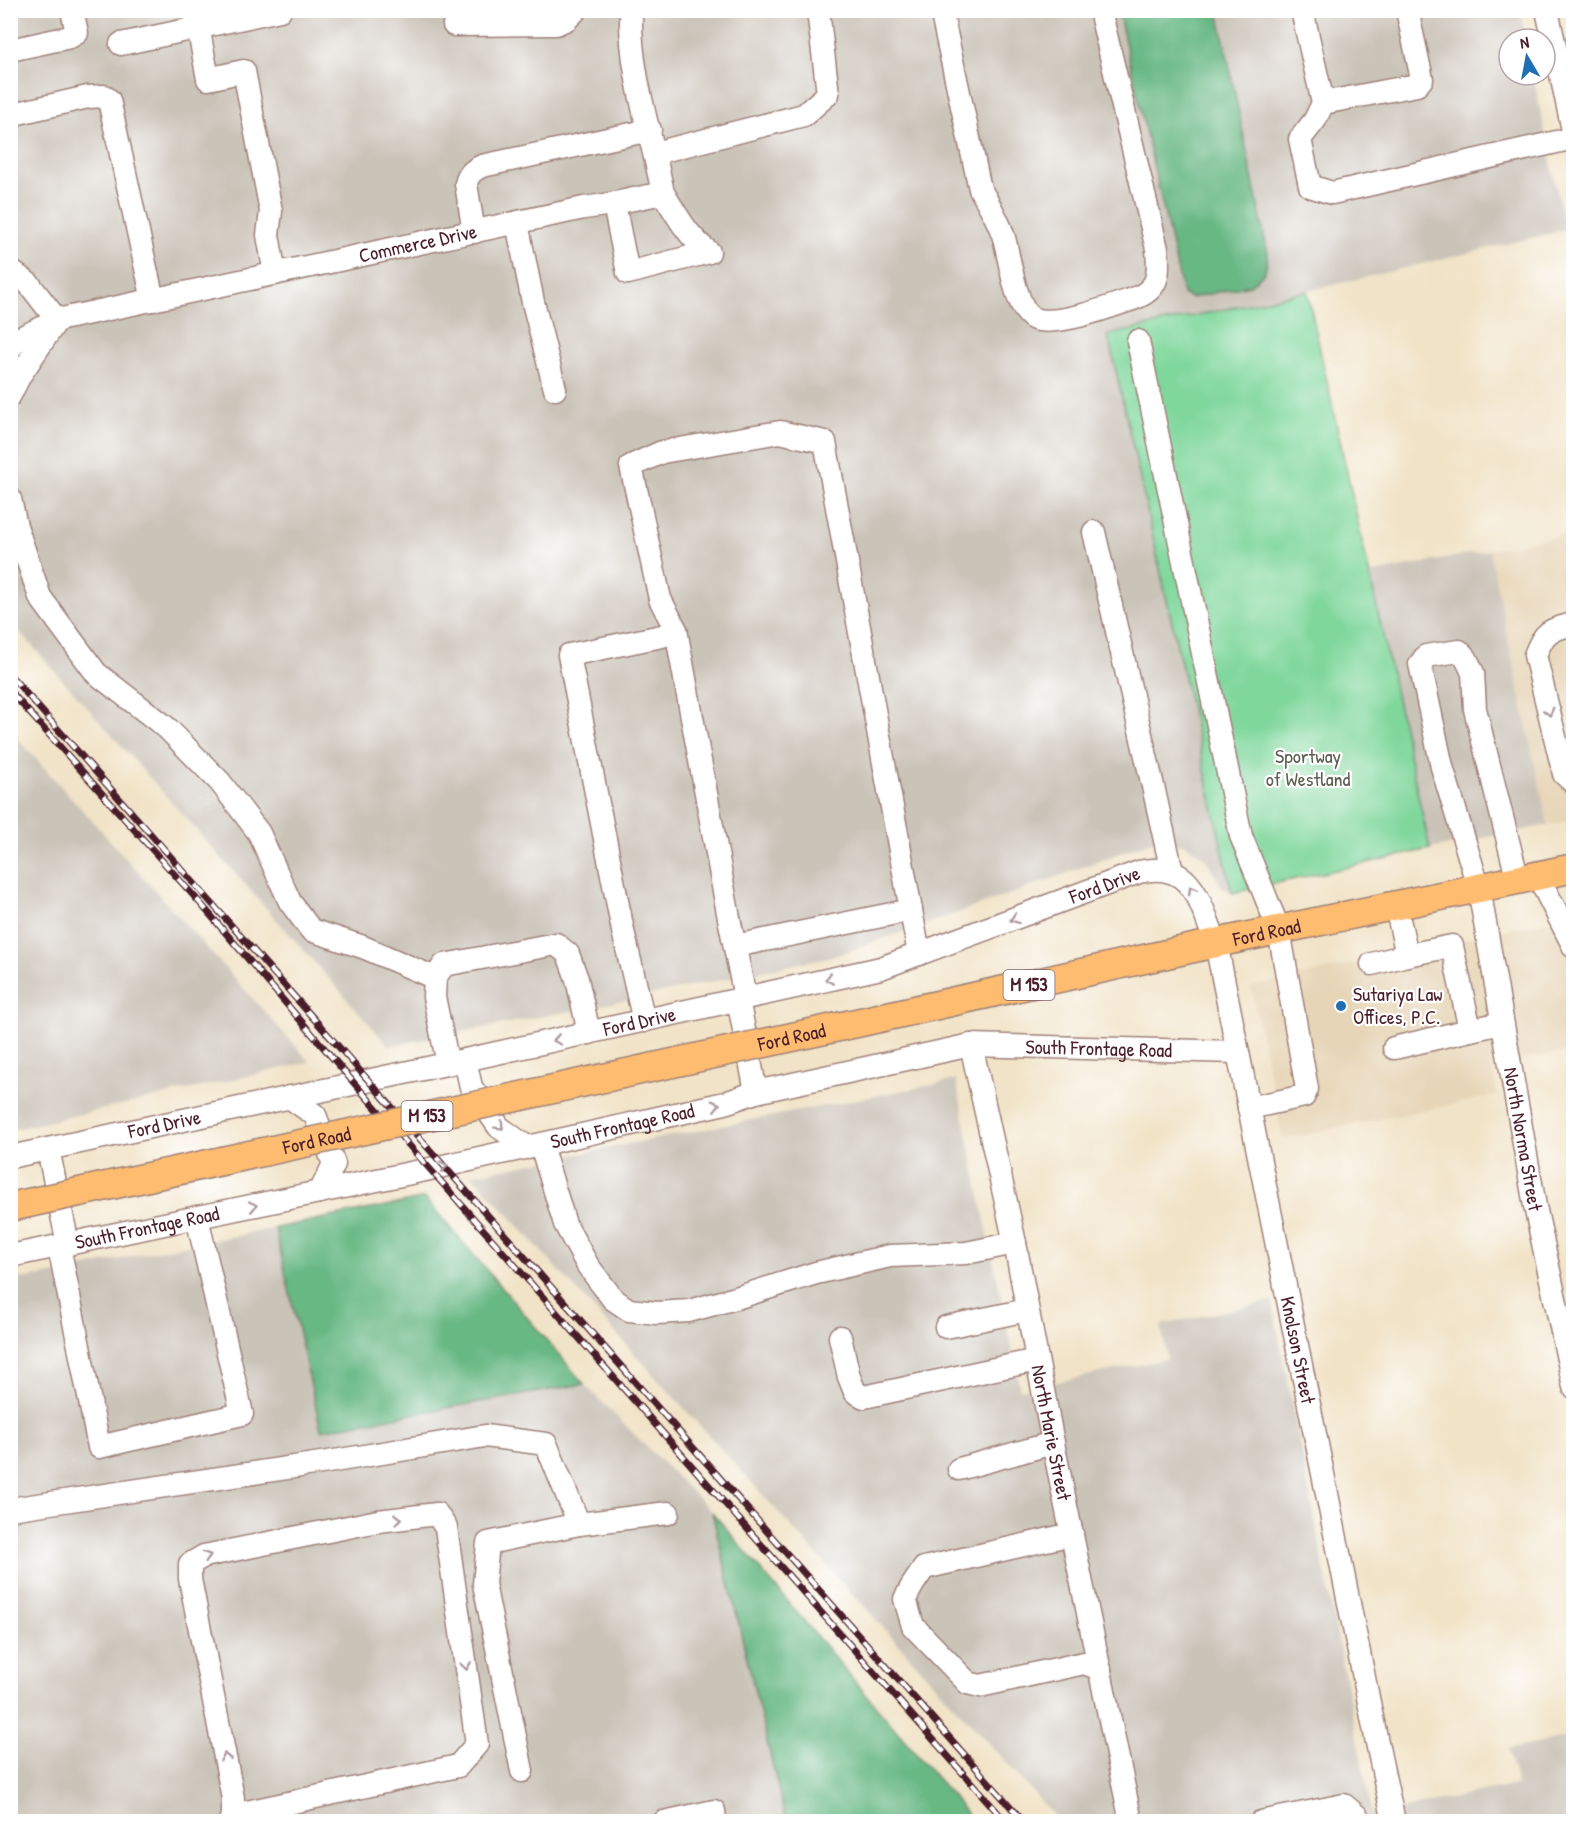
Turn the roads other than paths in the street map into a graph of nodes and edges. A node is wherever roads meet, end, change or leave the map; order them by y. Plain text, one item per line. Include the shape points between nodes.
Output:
1 (72, 10) edge
2 (280, 10) edge
3 (576, 10) edge
4 (631, 10) edge
5 (818, 10) edge
6 (941, 10) edge
7 (1100, 10) edge
8 (1302, 10) edge
9 (1407, 10) edge
10 (1547, 10) edge
11 (196, 20) edge
12 (454, 25) dead end
13 (122, 44) dead end
14 (10, 50) edge
15 (1323, 103) junction
16 (1570, 103) edge
17 (10, 120) edge
18 (650, 130) junction
19 (1574, 137) edge
20 (655, 153) junction
21 (663, 193) junction
22 (614, 204) junction
23 (517, 223) junction
24 (474, 232) junction
25 (10, 270) edge
26 (275, 274) junction
27 (153, 300) junction
28 (57, 320) junction
29 (1138, 341) dead end
30 (10, 348) edge
31 (555, 389) dead end
32 (10, 395) edge
33 (10, 499) edge
34 (1094, 532) dead end
35 (1574, 624) edge
36 (676, 630) junction
37 (1574, 783) edge
38 (1574, 868) edge
39 (1172, 872) junction
40 (1528, 878) junction
41 (1479, 889) junction
42 (1396, 906) junction
43 (911, 910) junction
44 (1279, 930) junction
45 (1216, 943) junction
46 (735, 946) junction
47 (1574, 947) edge
48 (919, 954) junction
49 (1407, 955) junction
50 (1372, 963) dead end
51 (435, 978) junction
52 (742, 998) junction
53 (644, 1021) junction
54 (1503, 1023) junction
55 (1470, 1030) junction
56 (589, 1033) junction
57 (971, 1046) junction
58 (1394, 1048) dead end
59 (1237, 1052) junction
60 (456, 1062) junction
61 (756, 1092) junction
62 (289, 1097) junction
63 (1249, 1108) junction
64 (534, 1146) junction
65 (48, 1149) junction
66 (10, 1157) edge
67 (320, 1192) junction
68 (10, 1207) edge
69 (197, 1217) junction
70 (1015, 1243) junction
71 (63, 1245) junction
72 (10, 1256) edge
73 (1027, 1310) junction
74 (946, 1327) dead end
75 (840, 1337) dead end
76 (1037, 1360) junction
77 (1574, 1387) edge
78 (1053, 1443) junction
79 (959, 1469) dead end
80 (10, 1509) edge
81 (668, 1513) dead end
82 (579, 1524) junction
83 (1072, 1534) junction
84 (1100, 1669) junction
85 (522, 1771) dead end
86 (232, 1818) edge
87 (664, 1821) edge
88 (715, 1821) edge
89 (1131, 1821) edge
90 (1261, 1821) edge
91 (1359, 1821) edge
92 (1394, 1821) edge

1 - 14 street via 77,33
2 - 11 street
3 - 12 street via 556,24
4 - 18 street via 634,68
5 - 20 street via 828,94 804,116
6 - 7 street via 980,189 1004,237 1025,311 1036,320 1062,319 1138,298 1153,287 1159,271
8 - 15 street
9 - 15 street via 1422,79 1417,85
10 - 16 street
11 - 13 street
11 - 26 street via 208,79 244,71 272,211 268,235
15 - 19 street via 1300,139 1310,186 1332,193
16 - 19 street
17 - 27 street via 14,114 88,97 104,96 109,100
18 - 20 street
18 - 24 street via 473,170 466,184
20 - 21 street
21 - 22 street, Commerce Drive
21 - 22 street via 689,233 709,252 628,273
22 - 23 street, Commerce Drive
23 - 24 street, Commerce Drive
23 - 31 street via 532,302
24 - 26 street, Commerce Drive
25 - 28 street via 29,284
26 - 27 street, Commerce Drive
27 - 28 street, Commerce Drive
28 - 30 street, Commerce Drive via 20,338
28 - 32 street
29 - 44 street via 1241,836
33 - 51 street via 40,597 96,673 167,728 220,782 259,833 290,902 311,930
34 - 39 street
35 -> 37 street via 1555,628 1542,637 1535,656 1564,774
36 - 43 street via 660,599 631,466 662,452 780,432 825,442
36 - 46 street
36 - 53 street via 569,655
38 - 40 main road, Ford Road / M 153
45 -> 39 street via 1195,893 1187,881
39 -> 48 street, Ford Drive via 1139,872
40 - 41 main road, Ford Road / M 153
40 - 41 street, North Norma Street via 1475,710 1473,673 1459,651 1426,656 1420,664 1442,767
40 - 47 street
41 - 42 main road, Ford Road / M 153
41 - 54 street, North Norma Street
42 - 44 main road, Ford Road / M 153
42 - 49 street
43 - 46 street
43 - 48 street
44 - 45 main road, Ford Road / M 153
44 - 63 street via 1307,1089 1304,1096
45 - 59 street, Knolson Street
45 - 68 main road, Ford Road / M 153, bridge
46 - 52 street
48 -> 52 street, Ford Drive via 881,968
49 - 50 street
49 - 55 street via 1452,946
51 - 56 street via 444,965 556,944 568,954
51 - 60 street via 434,997
52 - 53 street, Ford Drive
52 - 61 street
53 - 56 street, Ford Drive
54 - 55 street
54 - 77 street, North Norma Street via 1535,1206
55 - 58 street
56 -> 60 street, Ford Drive
57 - 59 street, South Frontage Road
57 - 61 street, South Frontage Road
57 - 70 street, North Marie Street
59 - 63 street, Knolson Street
60 - 62 street, Ford Drive
60 -> 64 street via 499,1127
64 -> 61 street, South Frontage Road via 725,1103
62 - 65 street, Ford Drive
62 - 67 street via 315,1115 334,1164
63 - 92 street, Knolson Street
67 -> 64 street, South Frontage Road
64 - 70 street via 565,1224 588,1266 613,1299 629,1310 689,1311 816,1273 890,1256 966,1252
65 - 66 street, Ford Drive
65 - 71 street
69 -> 67 street, South Frontage Road
69 - 71 street, South Frontage Road
69 - 71 street via 242,1414 99,1447
70 - 73 street, North Marie Street
71 - 72 street, South Frontage Road
73 - 74 street
73 - 76 street, North Marie Street
75 - 76 street via 849,1377 855,1392 864,1397
76 - 78 street, North Marie Street
78 - 79 street
78 - 83 street, North Marie Street
80 - 82 street via 486,1436 546,1444
81 - 82 street
82 - 85 street via 488,1542 484,1584
83 - 84 street, North Marie Street
83 - 84 street via 924,1568 905,1599 913,1626 968,1683 980,1686 1084,1663
84 - 89 street, North Marie Street
86 -> 86 street via 233,1798 190,1564 204,1556 378,1521 437,1514 446,1528 477,1744 458,1766
87 - 88 street via 714,1811
90 - 91 street via 1344,1805

